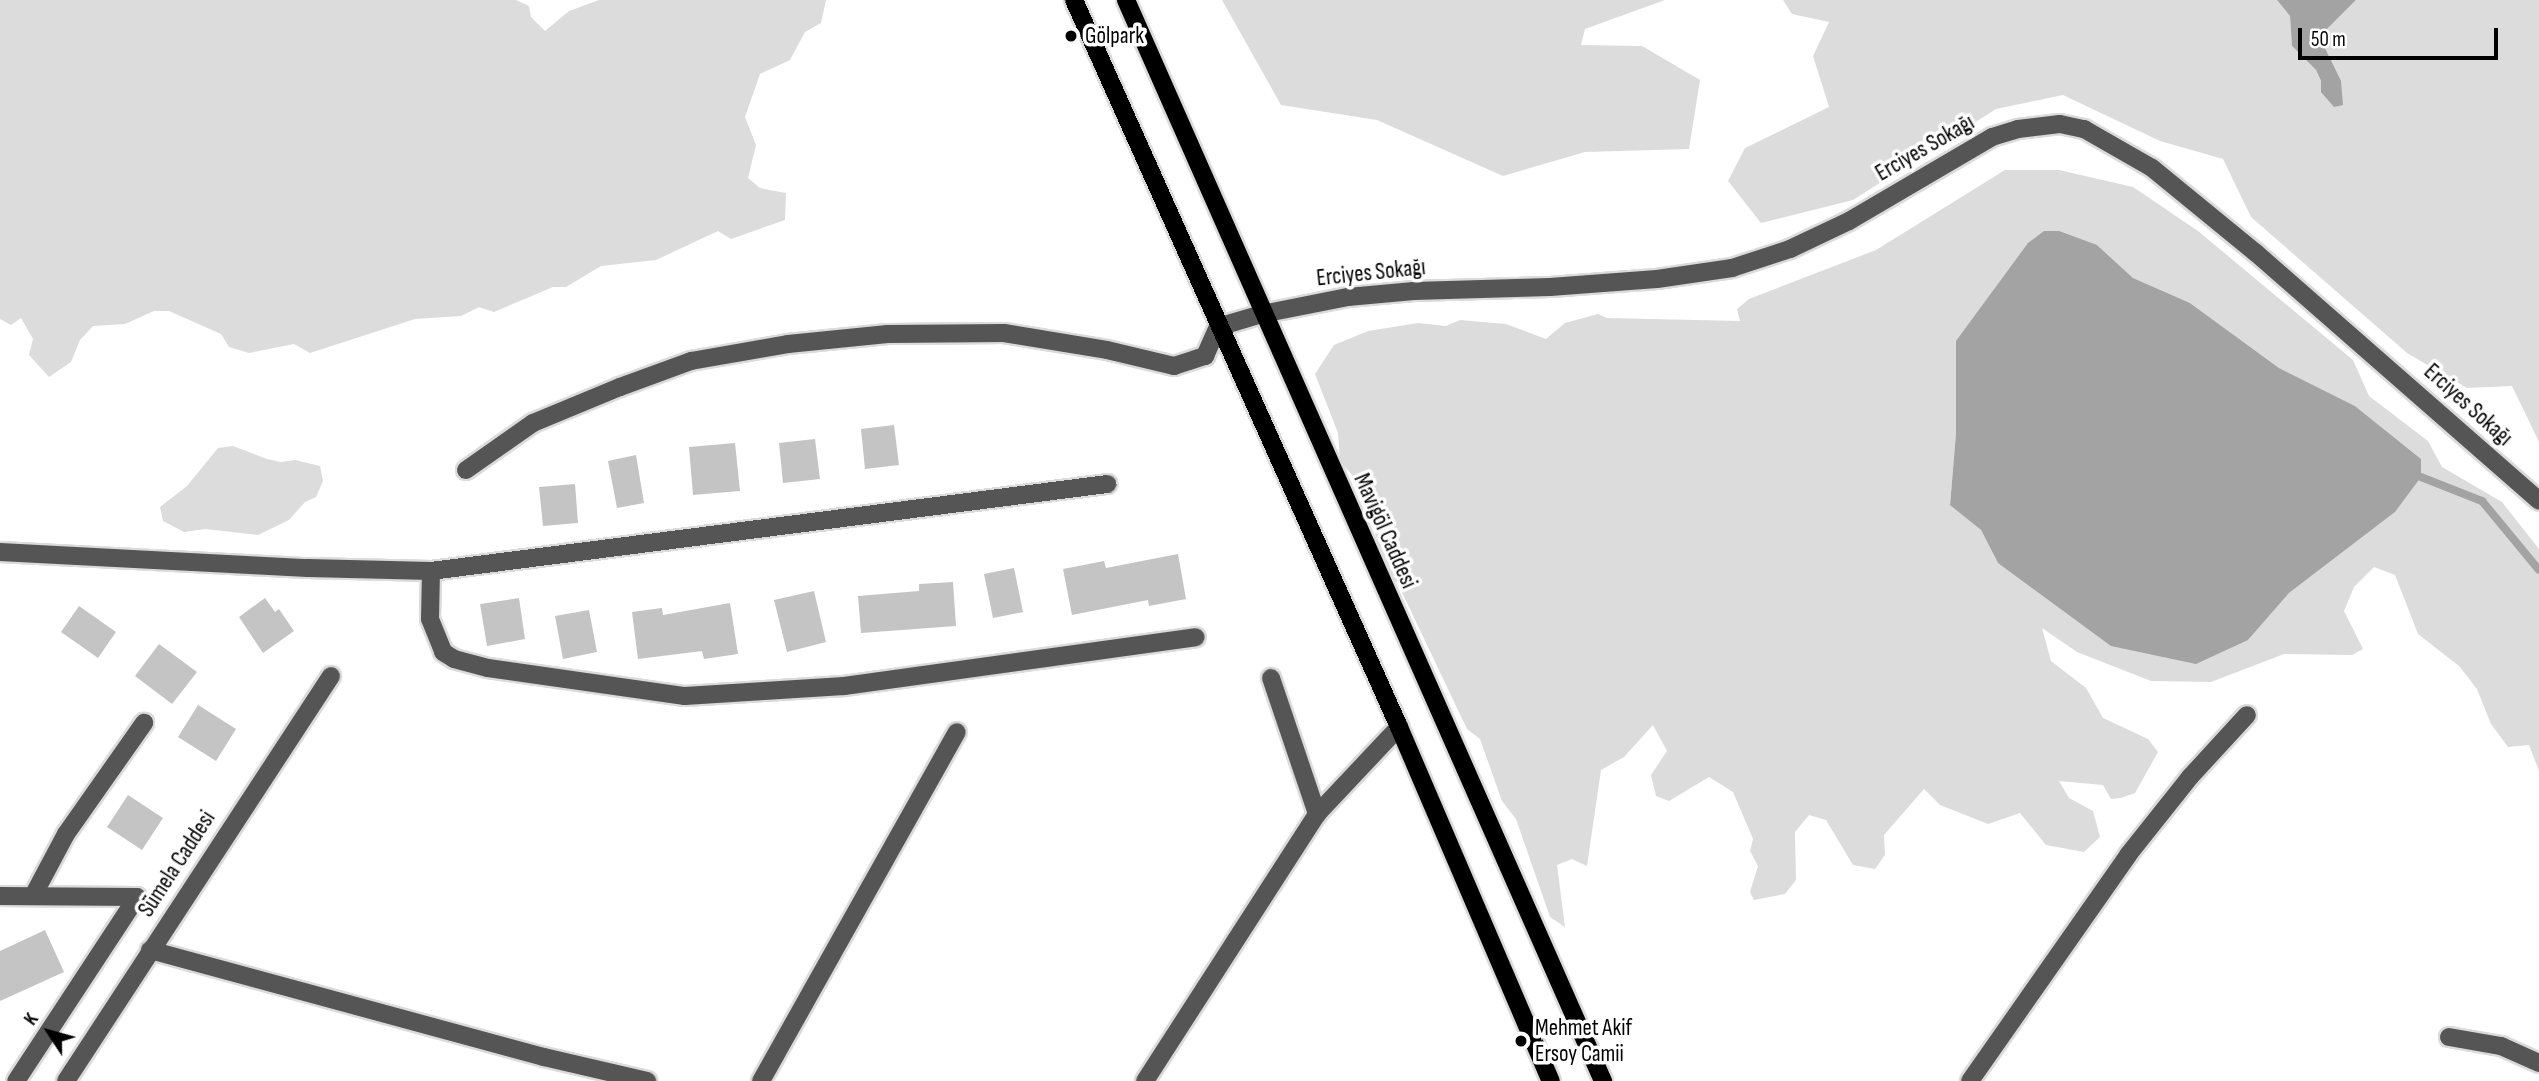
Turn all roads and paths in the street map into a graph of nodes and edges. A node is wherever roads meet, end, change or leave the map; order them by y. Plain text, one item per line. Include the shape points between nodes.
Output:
1 (1074, 0) edge
2 (1126, 0) edge
3 (1262, 314) junction
4 (1218, 327) junction
5 (466, 470) dead end
6 (1107, 484) dead end
7 (2539, 501) edge
8 (0, 552) edge
9 (431, 571) junction
10 (1196, 637) dead end
11 (331, 676) dead end
12 (1271, 678) dead end
13 (2247, 715) dead end
14 (144, 723) dead end
15 (1399, 727) junction
16 (957, 732) dead end
17 (1317, 814) junction
18 (0, 896) edge
19 (33, 896) junction
20 (150, 950) junction
21 (2449, 1037) dead end
22 (2539, 1063) edge
23 (16, 1081) edge
24 (66, 1081) edge
25 (646, 1081) edge
26 (761, 1081) edge
27 (1146, 1081) edge
28 (1551, 1081) edge
29 (1603, 1081) edge
30 (1969, 1081) edge

1 - 4 main road
2 - 3 main road, Mavigöl Caddesi
3 - 4 street, Erciyes Sokağı
3 - 7 street, Erciyes Sokağı via 1348,297 1657,279 1732,268 1790,249 1849,221 1992,137 2060,124 2084,129 2152,168
3 - 29 main road, Mavigöl Caddesi
4 - 5 street via 1205,356 1174,366 1004,333 888,334 788,344 691,361 533,423
4 - 15 main road
6 - 9 street
8 - 9 street
9 - 10 street via 430,619 437,642 454,659 488,668 685,696 844,686
11 - 20 street, Sümela Caddesi
12 - 17 street
13 - 30 street via 2128,855
14 - 19 street via 66,834
15 - 17 street
15 - 28 main road
16 - 26 street
17 - 27 street
18 - 19 street
19 - 23 street via 137,897
20 - 24 street, Sümela Caddesi
20 - 25 street
21 - 22 street via 2501,1046

